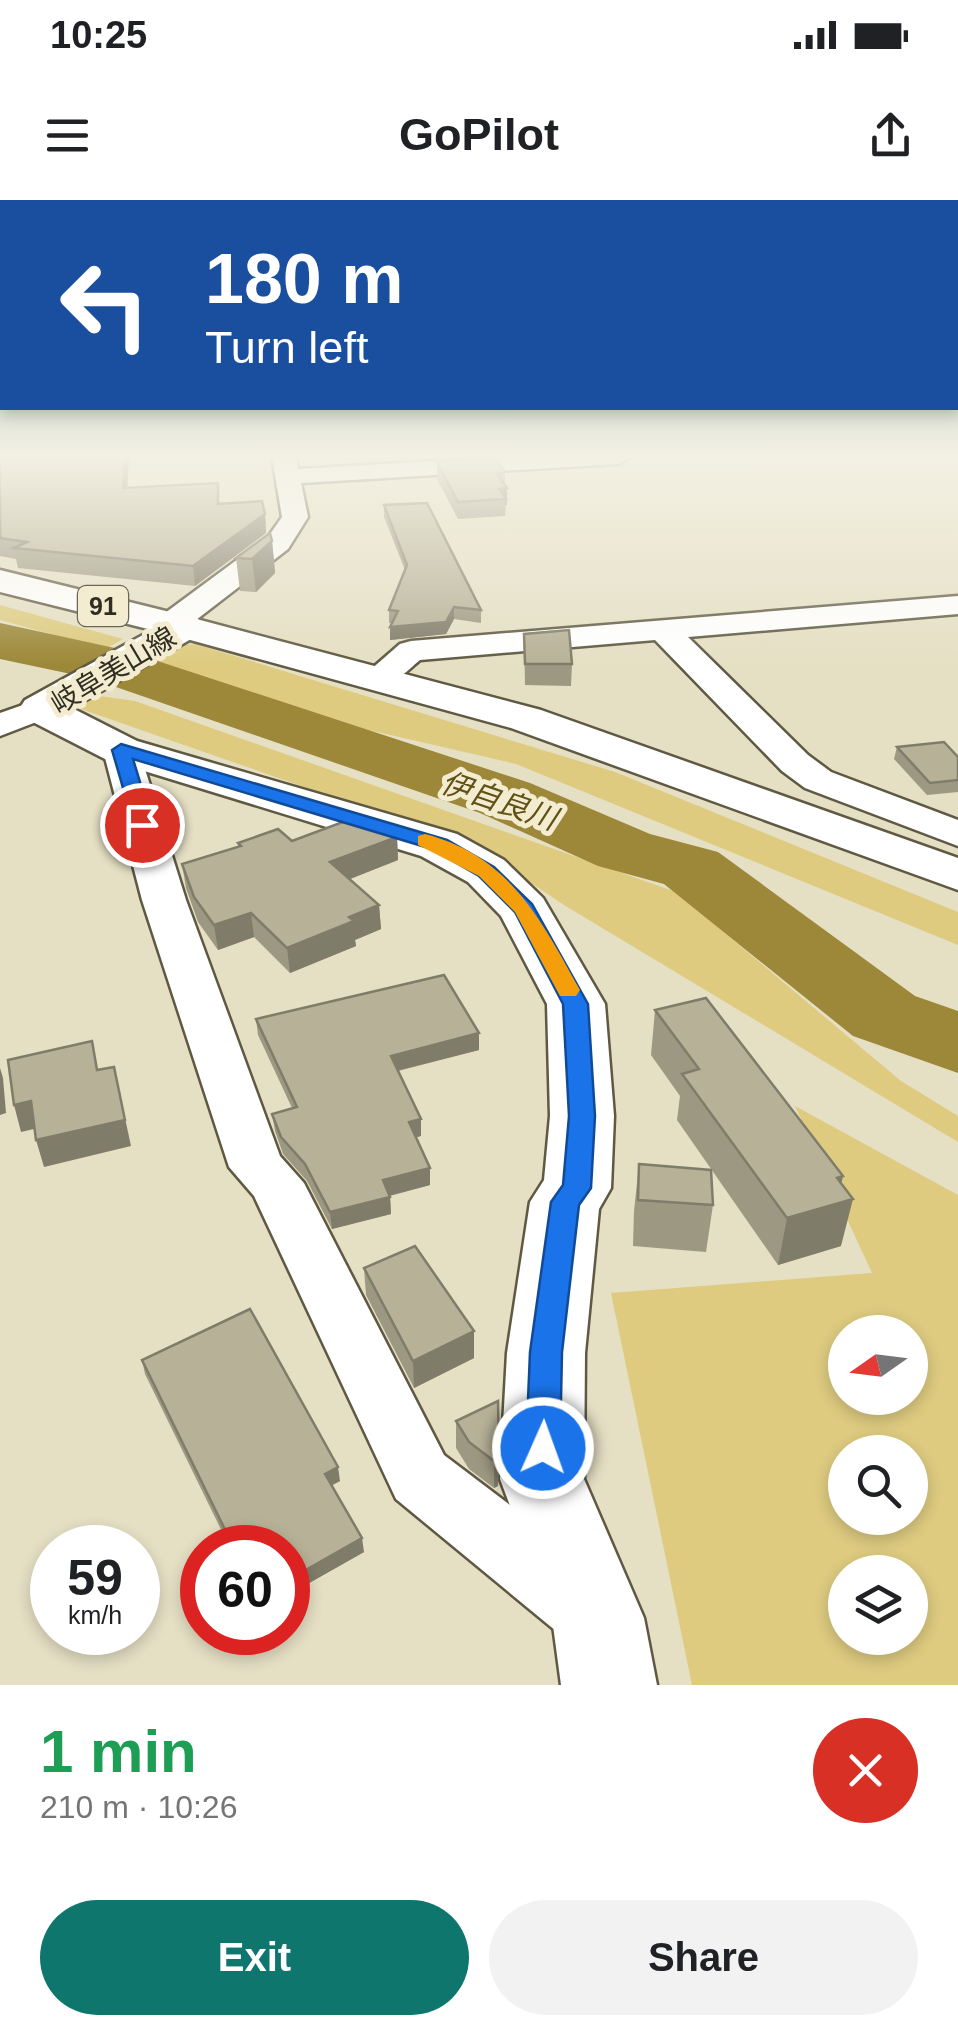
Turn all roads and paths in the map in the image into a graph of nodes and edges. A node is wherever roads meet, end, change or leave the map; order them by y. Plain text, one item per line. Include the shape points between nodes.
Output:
1 (289, 526) edge
2 (0, 580) edge
3 (958, 606) edge
4 (174, 630) junction
5 (666, 633) junction
6 (378, 678) junction
7 (32, 710) edge
8 (121, 750) junction
9 (958, 834) edge
10 (958, 875) edge
11 (598, 1618) junction
12 (609, 1685) edge

1 - 4 street via 278,543
2 - 4 main road, 岐阜美山線 / 91
3 - 5 street
4 - 6 main road
4 - 7 main road, 岐阜美山線 / 91
5 - 6 street via 411,651
5 - 9 street via 794,764 818,780
6 - 10 main road via 526,719
7 - 8 main road, 岐阜美山線 / 91
8 - 11 street via 164,900 257,1167 276,1183 420,1477
8 - 11 main road, 岐阜美山線 / 91 via 439,844 486,872 524,909 576,1004 582,1116 577,1188 565,1202 546,1352 542,1479
11 - 12 main road, 岐阜美山線 / 91

